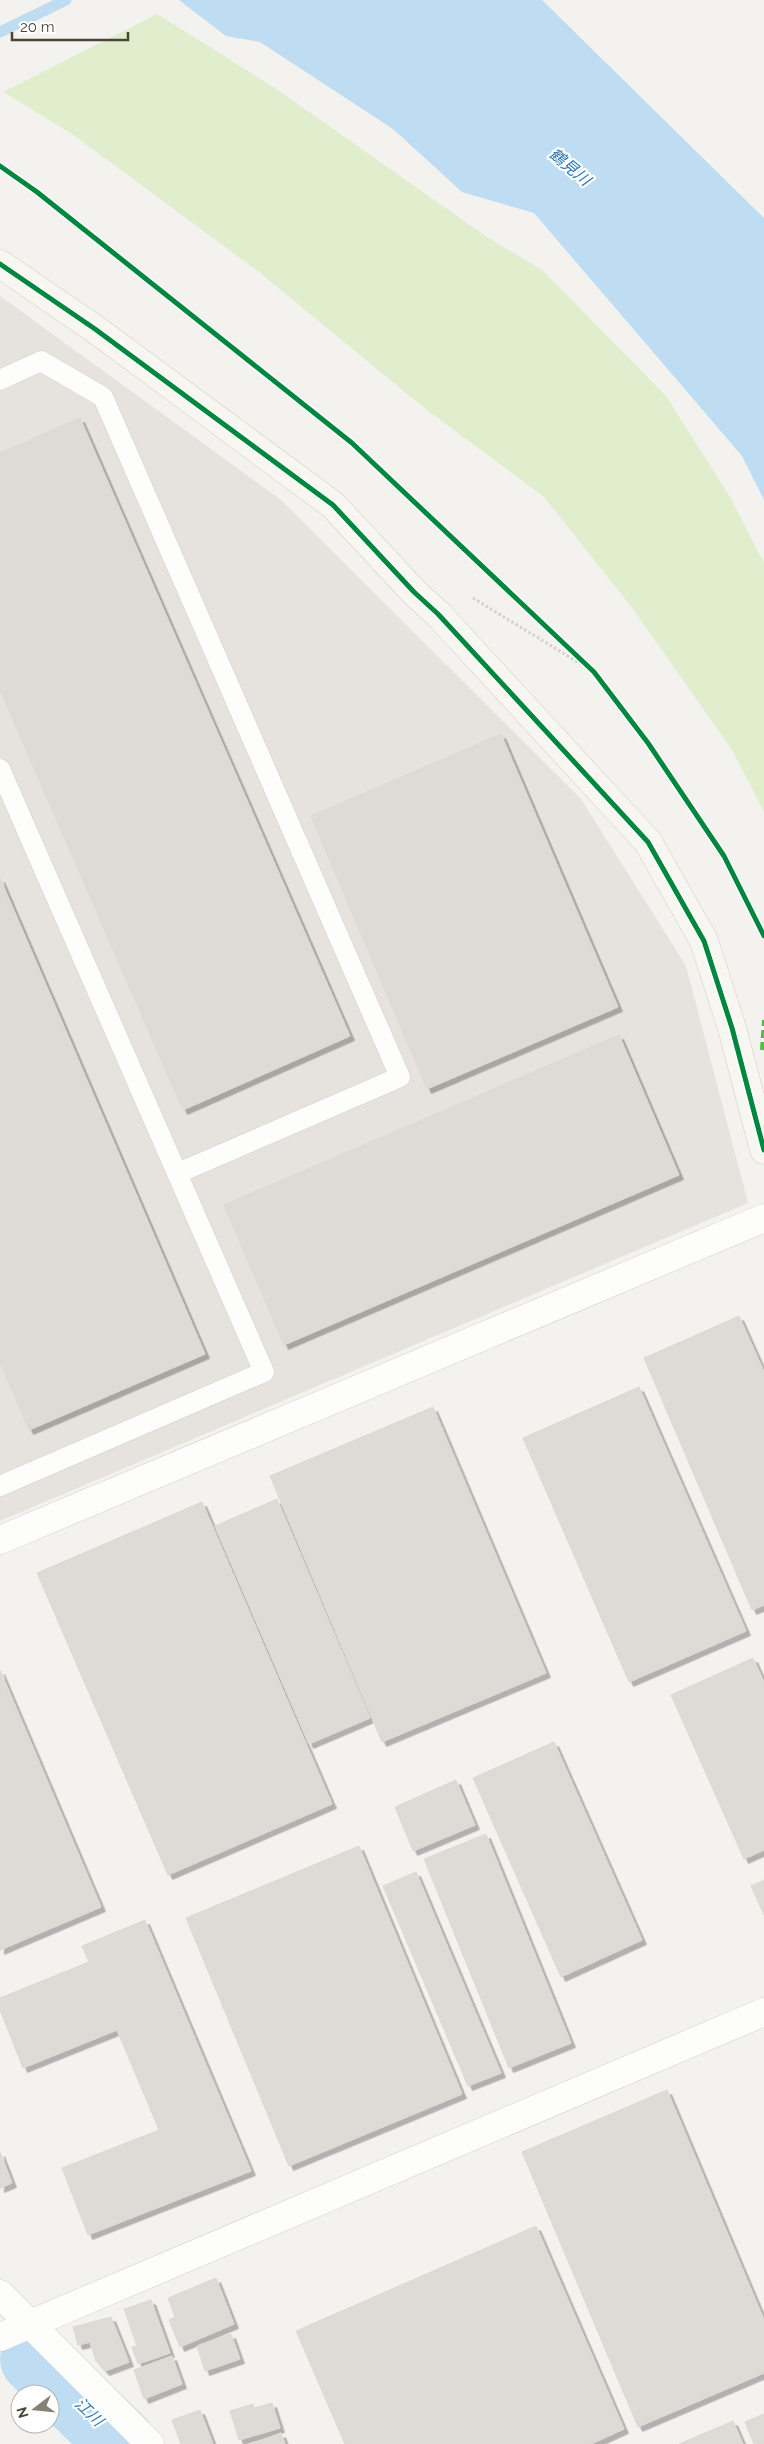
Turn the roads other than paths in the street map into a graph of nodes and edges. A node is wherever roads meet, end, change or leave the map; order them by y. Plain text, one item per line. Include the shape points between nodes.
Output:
1 (0, 264) edge
2 (0, 380) edge
3 (0, 769) edge
4 (7, 806) edge
5 (764, 1150) edge
6 (178, 1173) junction
7 (764, 1218) edge
8 (0, 1486) edge
9 (0, 1540) edge
10 (764, 2012) edge
11 (0, 2294) edge
12 (30, 2324) junction
13 (0, 2337) edge
14 (150, 2444) edge

1 - 5 street via 95,329 332,505 438,614 648,842 704,940 732,1028
2 - 6 lane via 41,361 103,397 400,1077
3 - 4 lane
4 - 6 lane
6 - 8 lane via 264,1372
7 - 9 street
10 - 12 street
11 - 12 street
12 - 13 street
12 - 14 street

